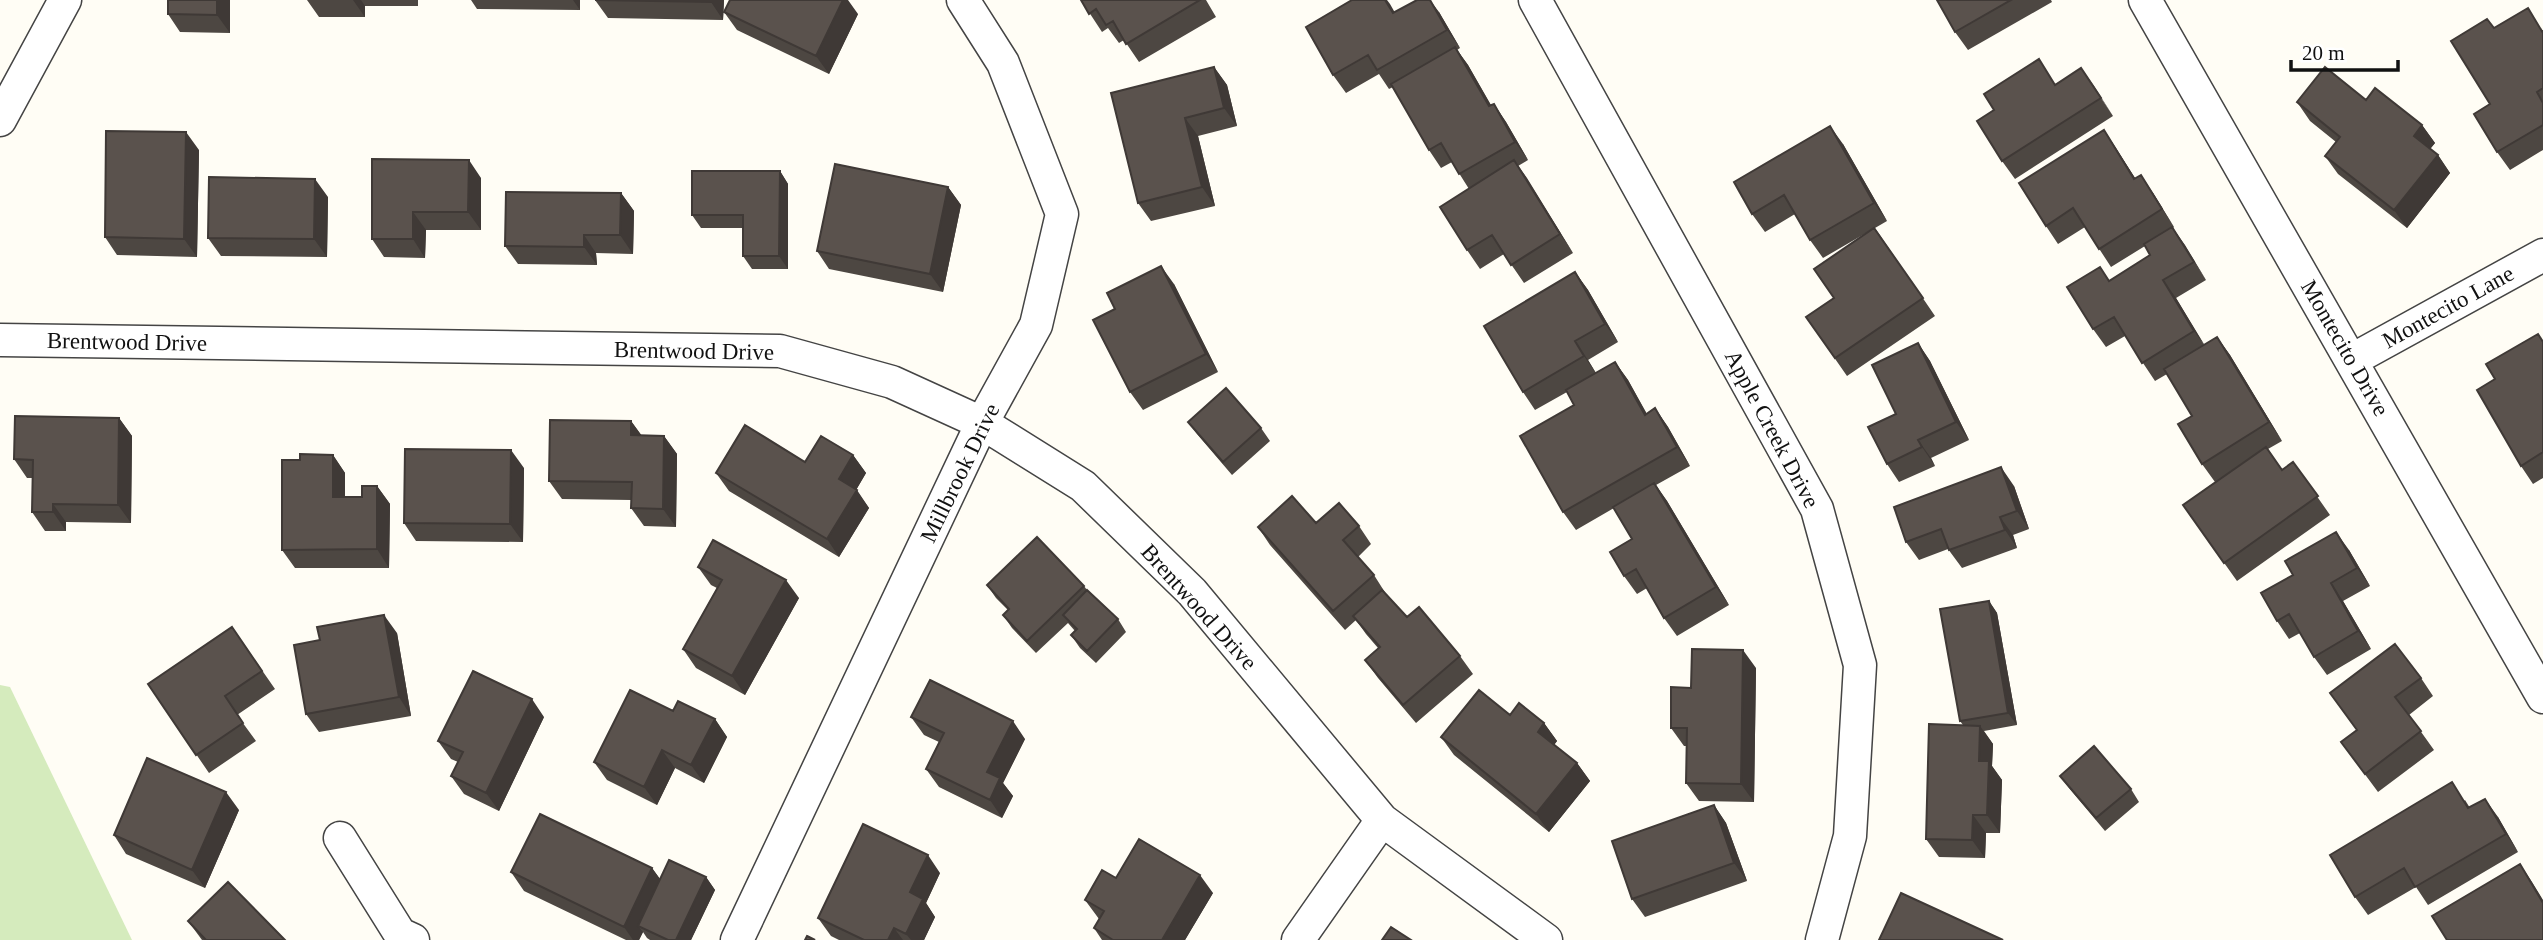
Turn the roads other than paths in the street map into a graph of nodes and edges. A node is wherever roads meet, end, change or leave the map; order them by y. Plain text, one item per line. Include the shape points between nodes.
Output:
1 (65, 0) edge
2 (964, 0) edge
3 (1535, 0) edge
4 (2146, 0) edge
5 (0, 120) edge
6 (2543, 255) edge
7 (0, 340) edge
8 (2352, 360) junction
9 (982, 423) junction
10 (2543, 697) edge
11 (1382, 820) junction
12 (340, 838) dead end
13 (413, 940) edge
14 (737, 940) edge
15 (1298, 940) edge
16 (1546, 940) edge
17 (1822, 940) edge

1 - 5 street
2 - 9 street, Millbrook Drive via 1003,63 1062,214 1036,326
3 - 17 street, Apple Creek Drive via 1817,509 1860,666 1850,836
4 - 8 street, Montecito Drive
6 - 8 street, Montecito Lane
7 - 9 street, Brentwood Drive via 780,351 892,382
8 - 10 street, Montecito Drive
9 - 11 street, Brentwood Drive via 1083,486 1192,592
9 - 14 street, Millbrook Drive
11 - 15 street
11 - 16 street, Brentwood Drive
12 - 13 street via 400,934

